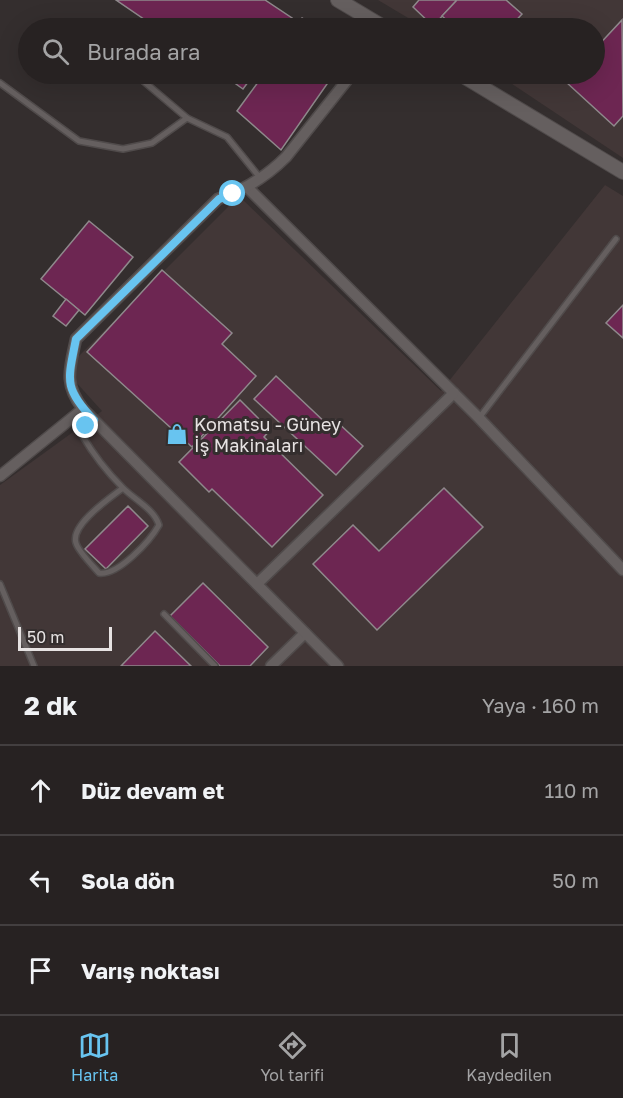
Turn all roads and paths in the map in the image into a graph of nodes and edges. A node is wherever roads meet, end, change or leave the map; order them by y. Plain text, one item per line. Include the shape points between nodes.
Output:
1 (338, 0) edge
2 (368, 18) edge
3 (0, 83) edge
4 (147, 84) edge
5 (344, 84) edge
6 (477, 84) edge
7 (187, 118) junction
8 (623, 172) edge
9 (261, 179) junction
10 (247, 187) junction
11 (616, 239) dead end
12 (454, 393) junction
13 (84, 409) junction
14 (479, 418) junction
15 (94, 420) junction
16 (0, 476) edge
17 (123, 488) junction
18 (623, 570) edge
19 (0, 584) edge
20 (257, 584) junction
21 (164, 614) dead end
22 (305, 633) junction
23 (332, 664) edge
24 (34, 666) edge
25 (215, 666) edge
26 (271, 666) edge

1 - 2 street
3 - 7 lane via 80,141 123,149 152,143
4 - 7 lane
5 - 9 street via 286,157
6 - 8 street
7 - 9 lane via 227,137
9 - 10 street
10 - 12 street
10 - 13 street via 219,199 76,339 69,380
11 - 14 lane
12 - 14 street
12 - 20 street
13 - 15 street
13 - 16 street
14 - 18 street
15 - 17 lane via 82,435
15 - 20 street
17 - 17 lane via 157,517 159,525 152,537 117,569 99,573 76,544 76,534 83,522
19 - 24 lane
20 - 22 street
21 - 25 lane
22 - 23 street
22 - 26 street

